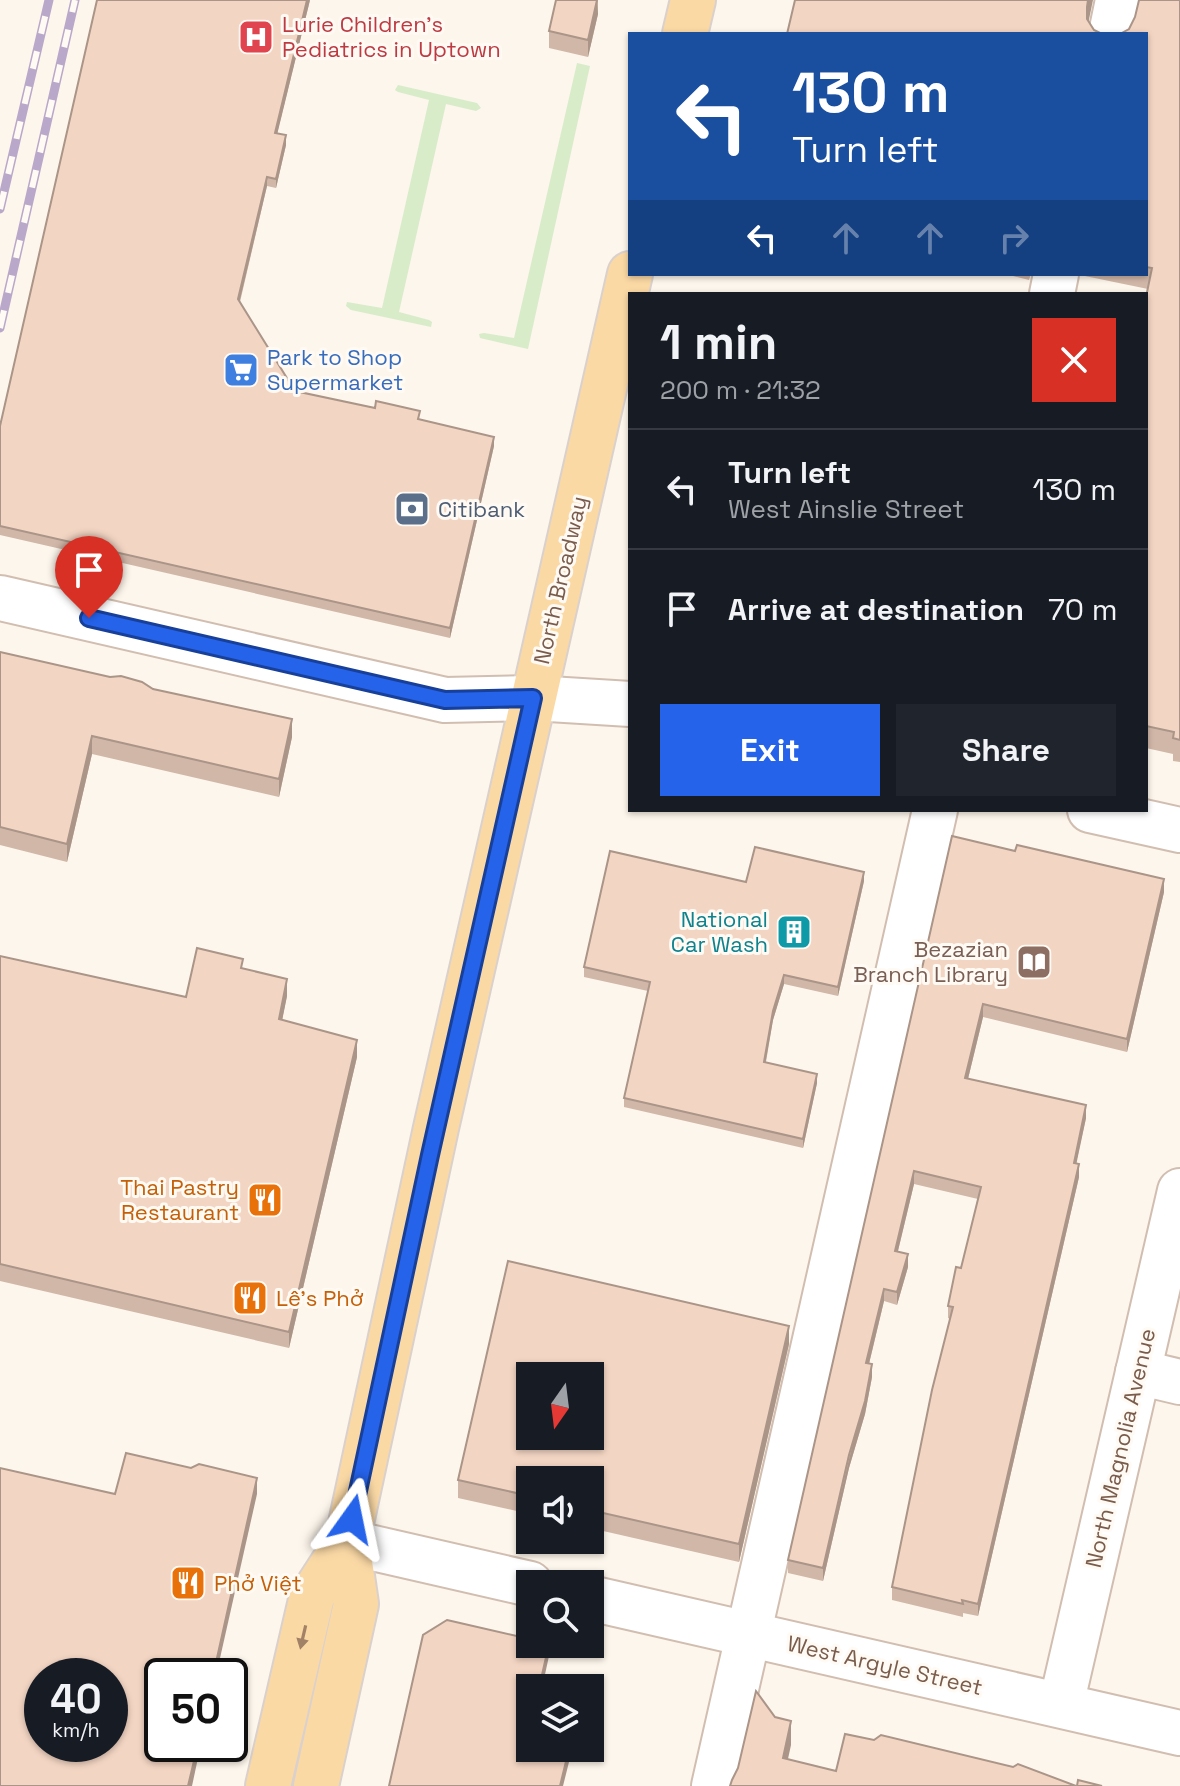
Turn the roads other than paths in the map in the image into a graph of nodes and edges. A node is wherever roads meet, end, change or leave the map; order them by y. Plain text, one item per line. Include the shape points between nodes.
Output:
1 (693, 0) edge
2 (1118, 0) edge
3 (685, 32) edge
4 (1111, 32) edge
5 (630, 276) edge
6 (0, 598) edge
7 (533, 698) junction
8 (628, 704) edge
9 (935, 812) edge
10 (1099, 812) edge
11 (1180, 830) edge
12 (1180, 1191) edge
13 (1138, 1372) junction
14 (1180, 1382) edge
15 (347, 1542) junction
16 (516, 1581) edge
17 (604, 1601) edge
18 (749, 1634) junction
19 (1061, 1705) junction
20 (1180, 1733) edge
21 (268, 1786) edge
22 (316, 1786) edge
23 (714, 1786) edge

1 - 3 main road
2 - 4 street
5 - 7 main road, North Broadway
6 - 7 street via 445,700
7 - 8 street
7 - 15 main road, North Broadway
9 - 18 street
10 - 11 street
12 - 13 street, North Magnolia Avenue
13 - 14 street
13 - 19 street, North Magnolia Avenue
15 - 16 street
15 -> 21 main road, North Broadway via 312,1596
15 - 22 main road, North Broadway via 356,1604
17 - 18 street, West Argyle Street
18 - 19 street, West Argyle Street
18 - 23 street
19 - 20 street, West Argyle Street

